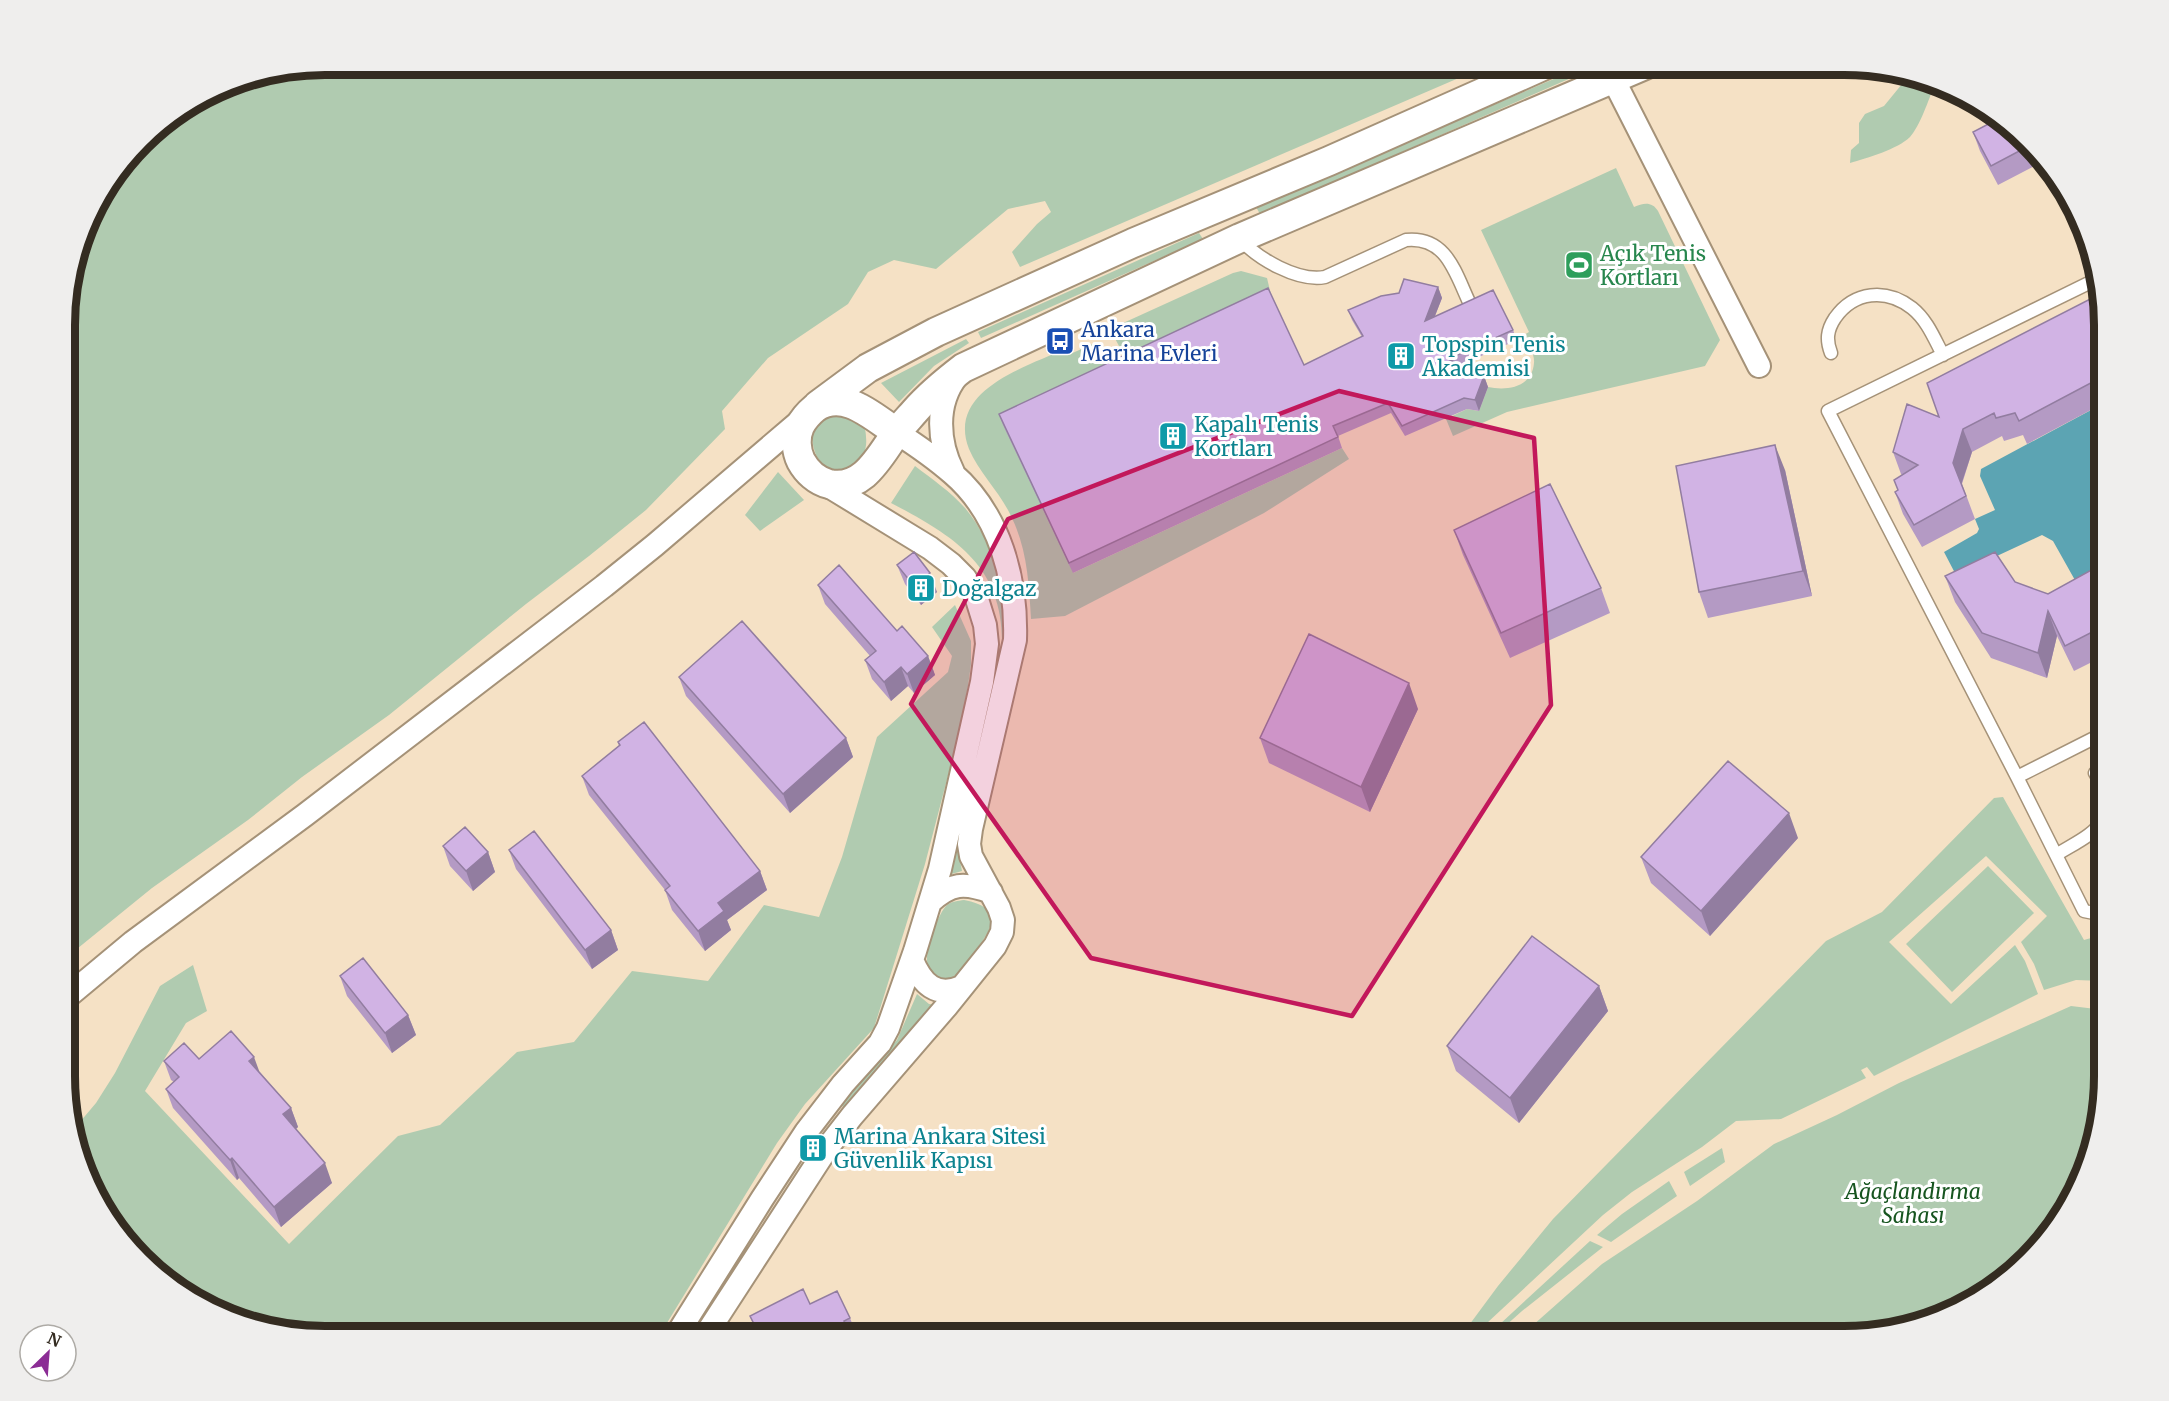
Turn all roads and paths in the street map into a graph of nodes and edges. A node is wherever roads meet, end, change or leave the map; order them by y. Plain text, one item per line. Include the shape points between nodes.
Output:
1 (1521, 75) edge
2 (1603, 75) edge
3 (1612, 75) edge
4 (1240, 238) junction
5 (2090, 282) edge
6 (1469, 302) edge
7 (1831, 353) dead end
8 (1943, 355) junction
9 (1759, 366) dead end
10 (963, 368) junction
11 (808, 413) junction
12 (897, 432) junction
13 (748, 463) junction
14 (953, 474) junction
15 (816, 478) junction
16 (2094, 738) edge
17 (2017, 777) junction
18 (2094, 831) edge
19 (2056, 855) junction
20 (991, 892) junction
21 (930, 902) junction
22 (2094, 913) edge
23 (912, 960) junction
24 (962, 987) junction
25 (75, 990) edge
26 (682, 1326) edge
27 (712, 1326) edge

1 - 11 street via 927,336 861,372
2 - 4 street
3 - 9 street
4 - 6 lane via 1264,260 1314,279 1406,240 1430,242 1448,258
4 - 10 street
5 - 8 lane
7 - 8 lane via 1828,333 1838,314 1847,303 1872,295 1898,300 1919,313
8 - 17 lane via 1828,411
10 - 12 street via 929,396
10 - 14 street via 948,390 941,421 943,446
11 - 12 street via 824,403 843,401
11 - 13 street
11 - 15 street via 797,445 800,458
12 - 14 street
12 - 15 street via 861,477 839,485
13 - 15 street via 773,458
13 - 25 street via 604,586 133,942
14 - 20 street via 973,496 996,536 1014,597 1015,640 969,844 971,856
15 - 21 street via 951,564 971,587 984,617 987,644 982,682
16 - 17 lane
17 - 19 lane
18 - 19 lane
19 - 22 lane via 2084,911
20 - 21 street via 965,885 942,891
20 - 24 street via 1003,920 1002,932
21 - 23 street
23 - 24 street via 921,980 930,987 952,992
23 - 26 street via 880,1043 806,1132
24 - 27 street via 832,1142

